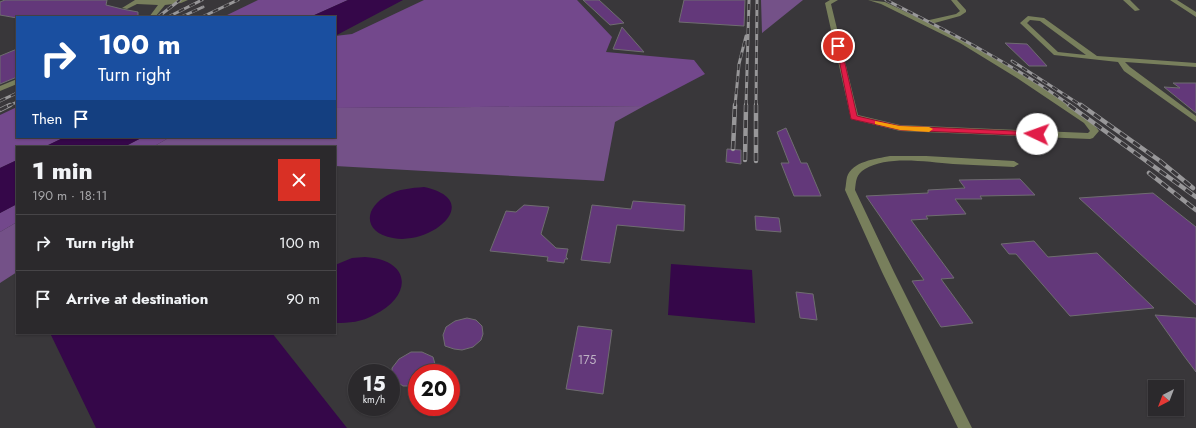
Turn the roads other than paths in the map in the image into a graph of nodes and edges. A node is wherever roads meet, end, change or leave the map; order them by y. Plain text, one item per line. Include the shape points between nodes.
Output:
1 (185, 0) edge
2 (835, 0) edge
3 (871, 0) edge
4 (954, 0) edge
5 (1126, 0) edge
6 (1173, 0) edge
7 (138, 1) edge
8 (163, 1) edge
9 (125, 8) dead end
10 (1137, 10) dead end
11 (1196, 15) edge
12 (153, 16) edge
13 (927, 23) junction
14 (1094, 58) junction
15 (1122, 60) junction
16 (1196, 65) edge
17 (16, 81) edge
18 (0, 89) edge
19 (1196, 120) edge
20 (1014, 164) dead end
21 (965, 428) edge

1 - 8 street
2 - 13 street via 828,3 854,117 900,128 1068,136 1090,136 1095,131 1087,121 1020,76
3 - 13 street
4 - 13 street via 964,11
5 - 10 street
6 - 11 street
7 - 8 street
7 - 9 street
8 - 12 street
14 - 14 street via 1056,54 1023,23 1028,18 1042,19
14 - 15 street
15 - 16 street
15 - 19 street via 1127,69
17 - 18 street
20 - 21 street via 891,158 862,167 854,172 851,178 850,190

